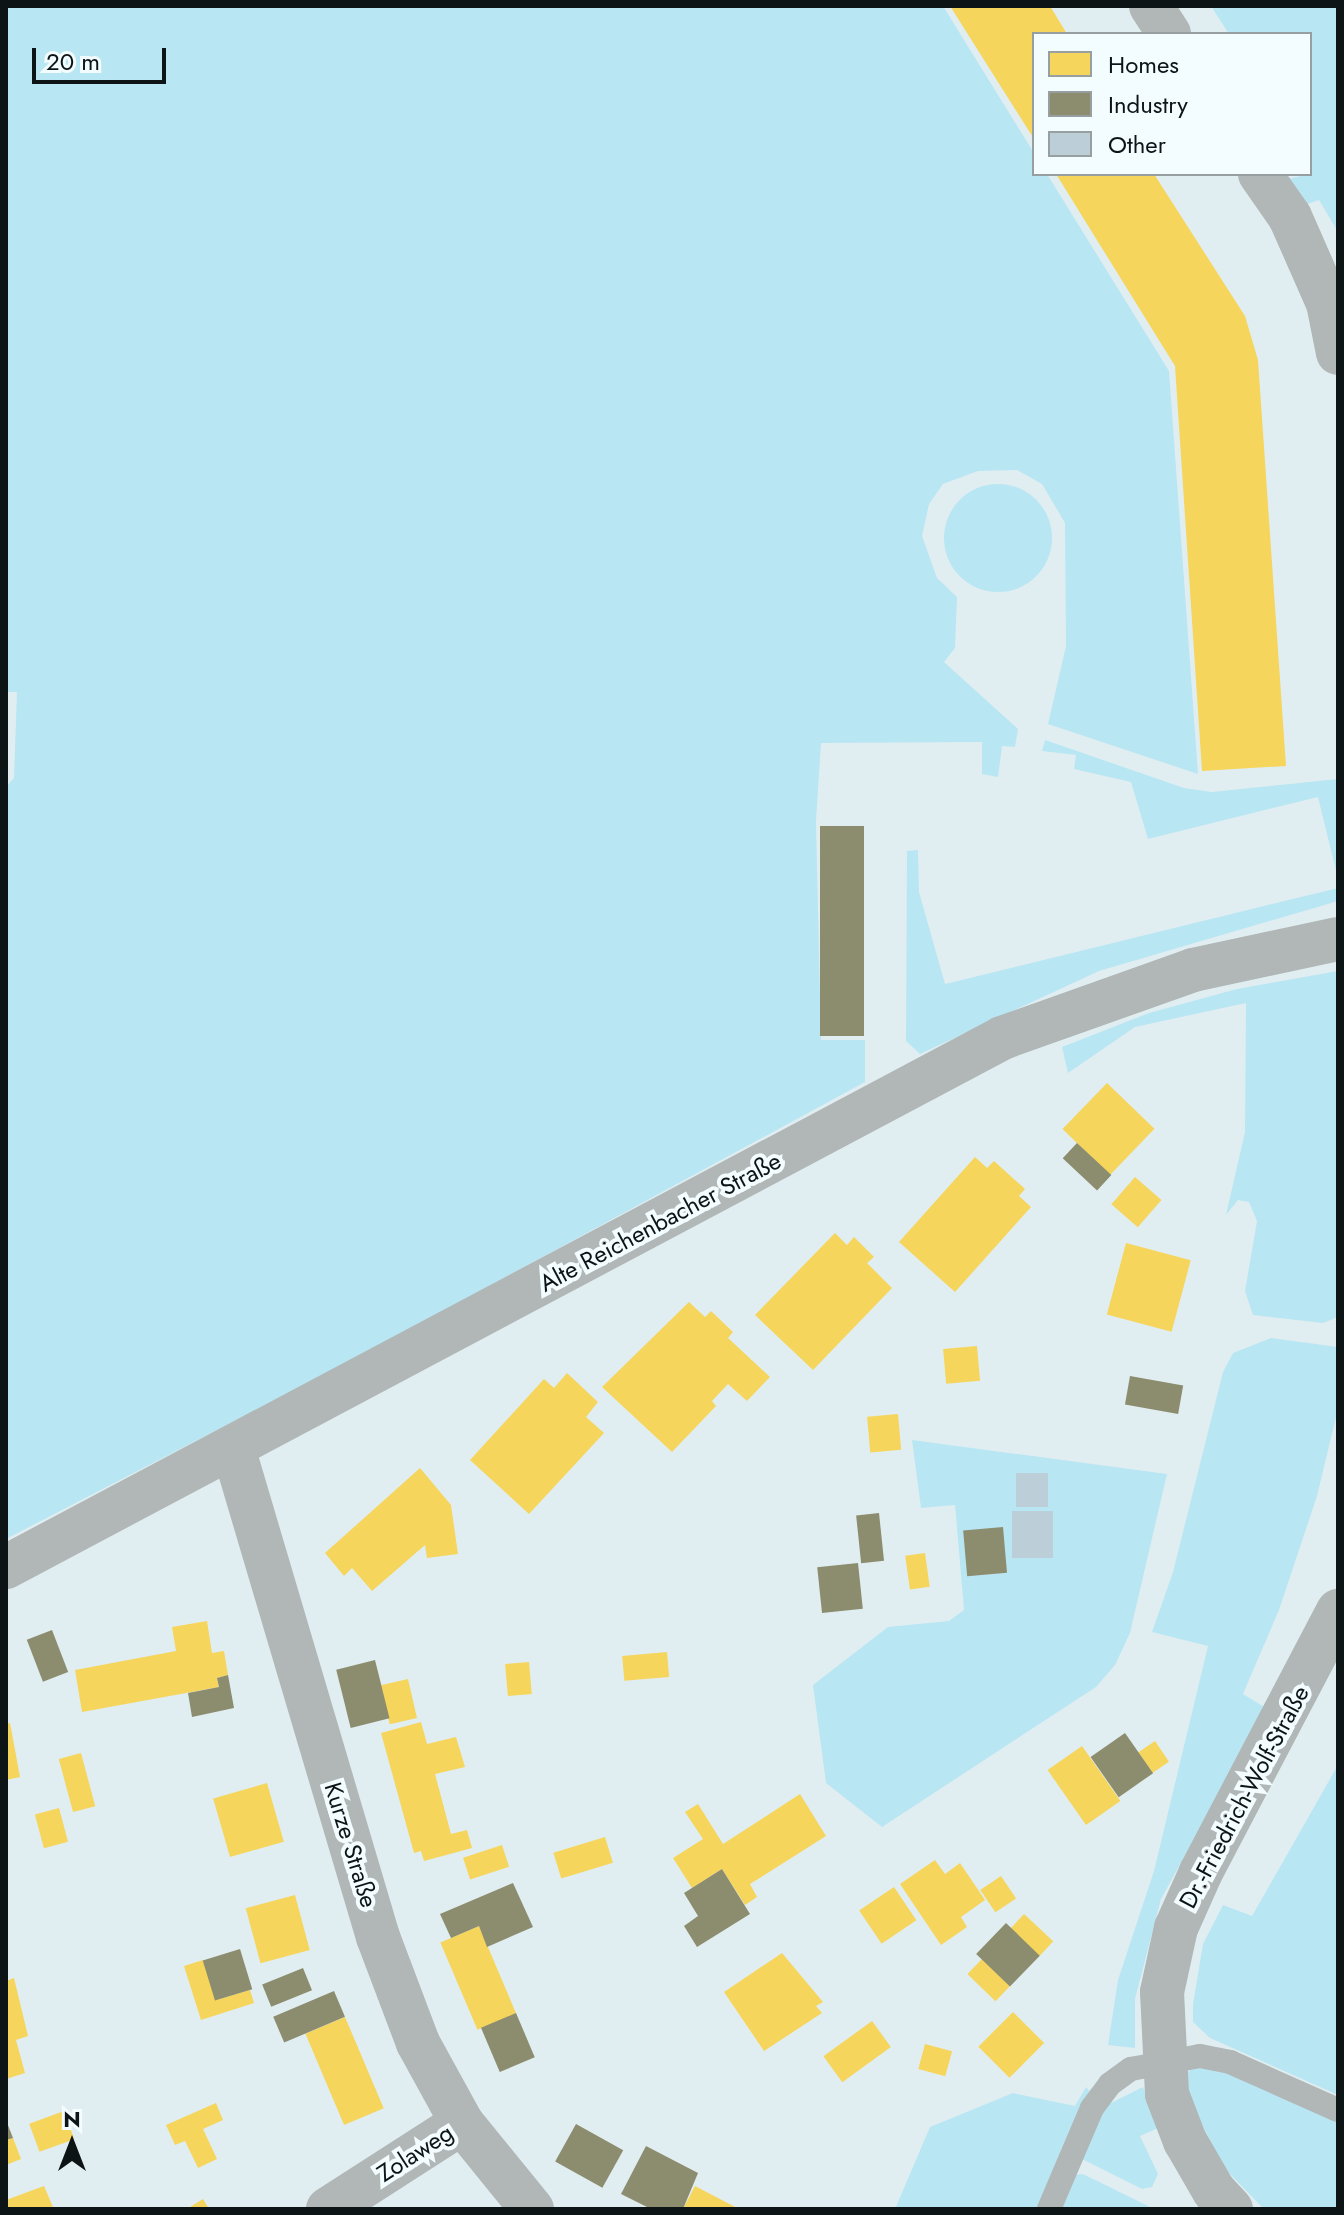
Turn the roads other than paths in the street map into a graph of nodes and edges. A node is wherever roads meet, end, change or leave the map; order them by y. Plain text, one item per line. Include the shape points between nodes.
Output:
1 (1151, 6) edge
2 (1168, 32) edge
3 (1261, 176) edge
4 (1338, 353) edge
5 (1338, 939) edge
6 (234, 1451) junction
7 (6, 1567) edge
8 (1338, 1611) edge
9 (1165, 2060) junction
10 (1338, 2110) edge
11 (462, 2123) junction
12 (328, 2209) edge
13 (532, 2209) edge
14 (1049, 2209) edge
15 (1231, 2209) edge

1 - 2 street
3 - 4 street via 1290,217 1328,303
5 - 6 street, Alte Reichenbacher Straße via 1193,970 1002,1038
6 - 7 street, Alte Reichenbacher Straße
6 - 11 street, Kurze Straße via 378,1937 418,2043
8 - 9 street, Dr.-Friedrich-Wolf-Straße via 1176,1928 1162,1992
9 - 10 lane via 1200,2056 1230,2062
9 - 14 lane via 1131,2069 1110,2084 1092,2108
9 - 15 street, Dr.-Friedrich-Wolf-Straße via 1167,2094 1185,2141
11 - 12 street, Zolaweg
11 - 13 street, Kurze Straße

